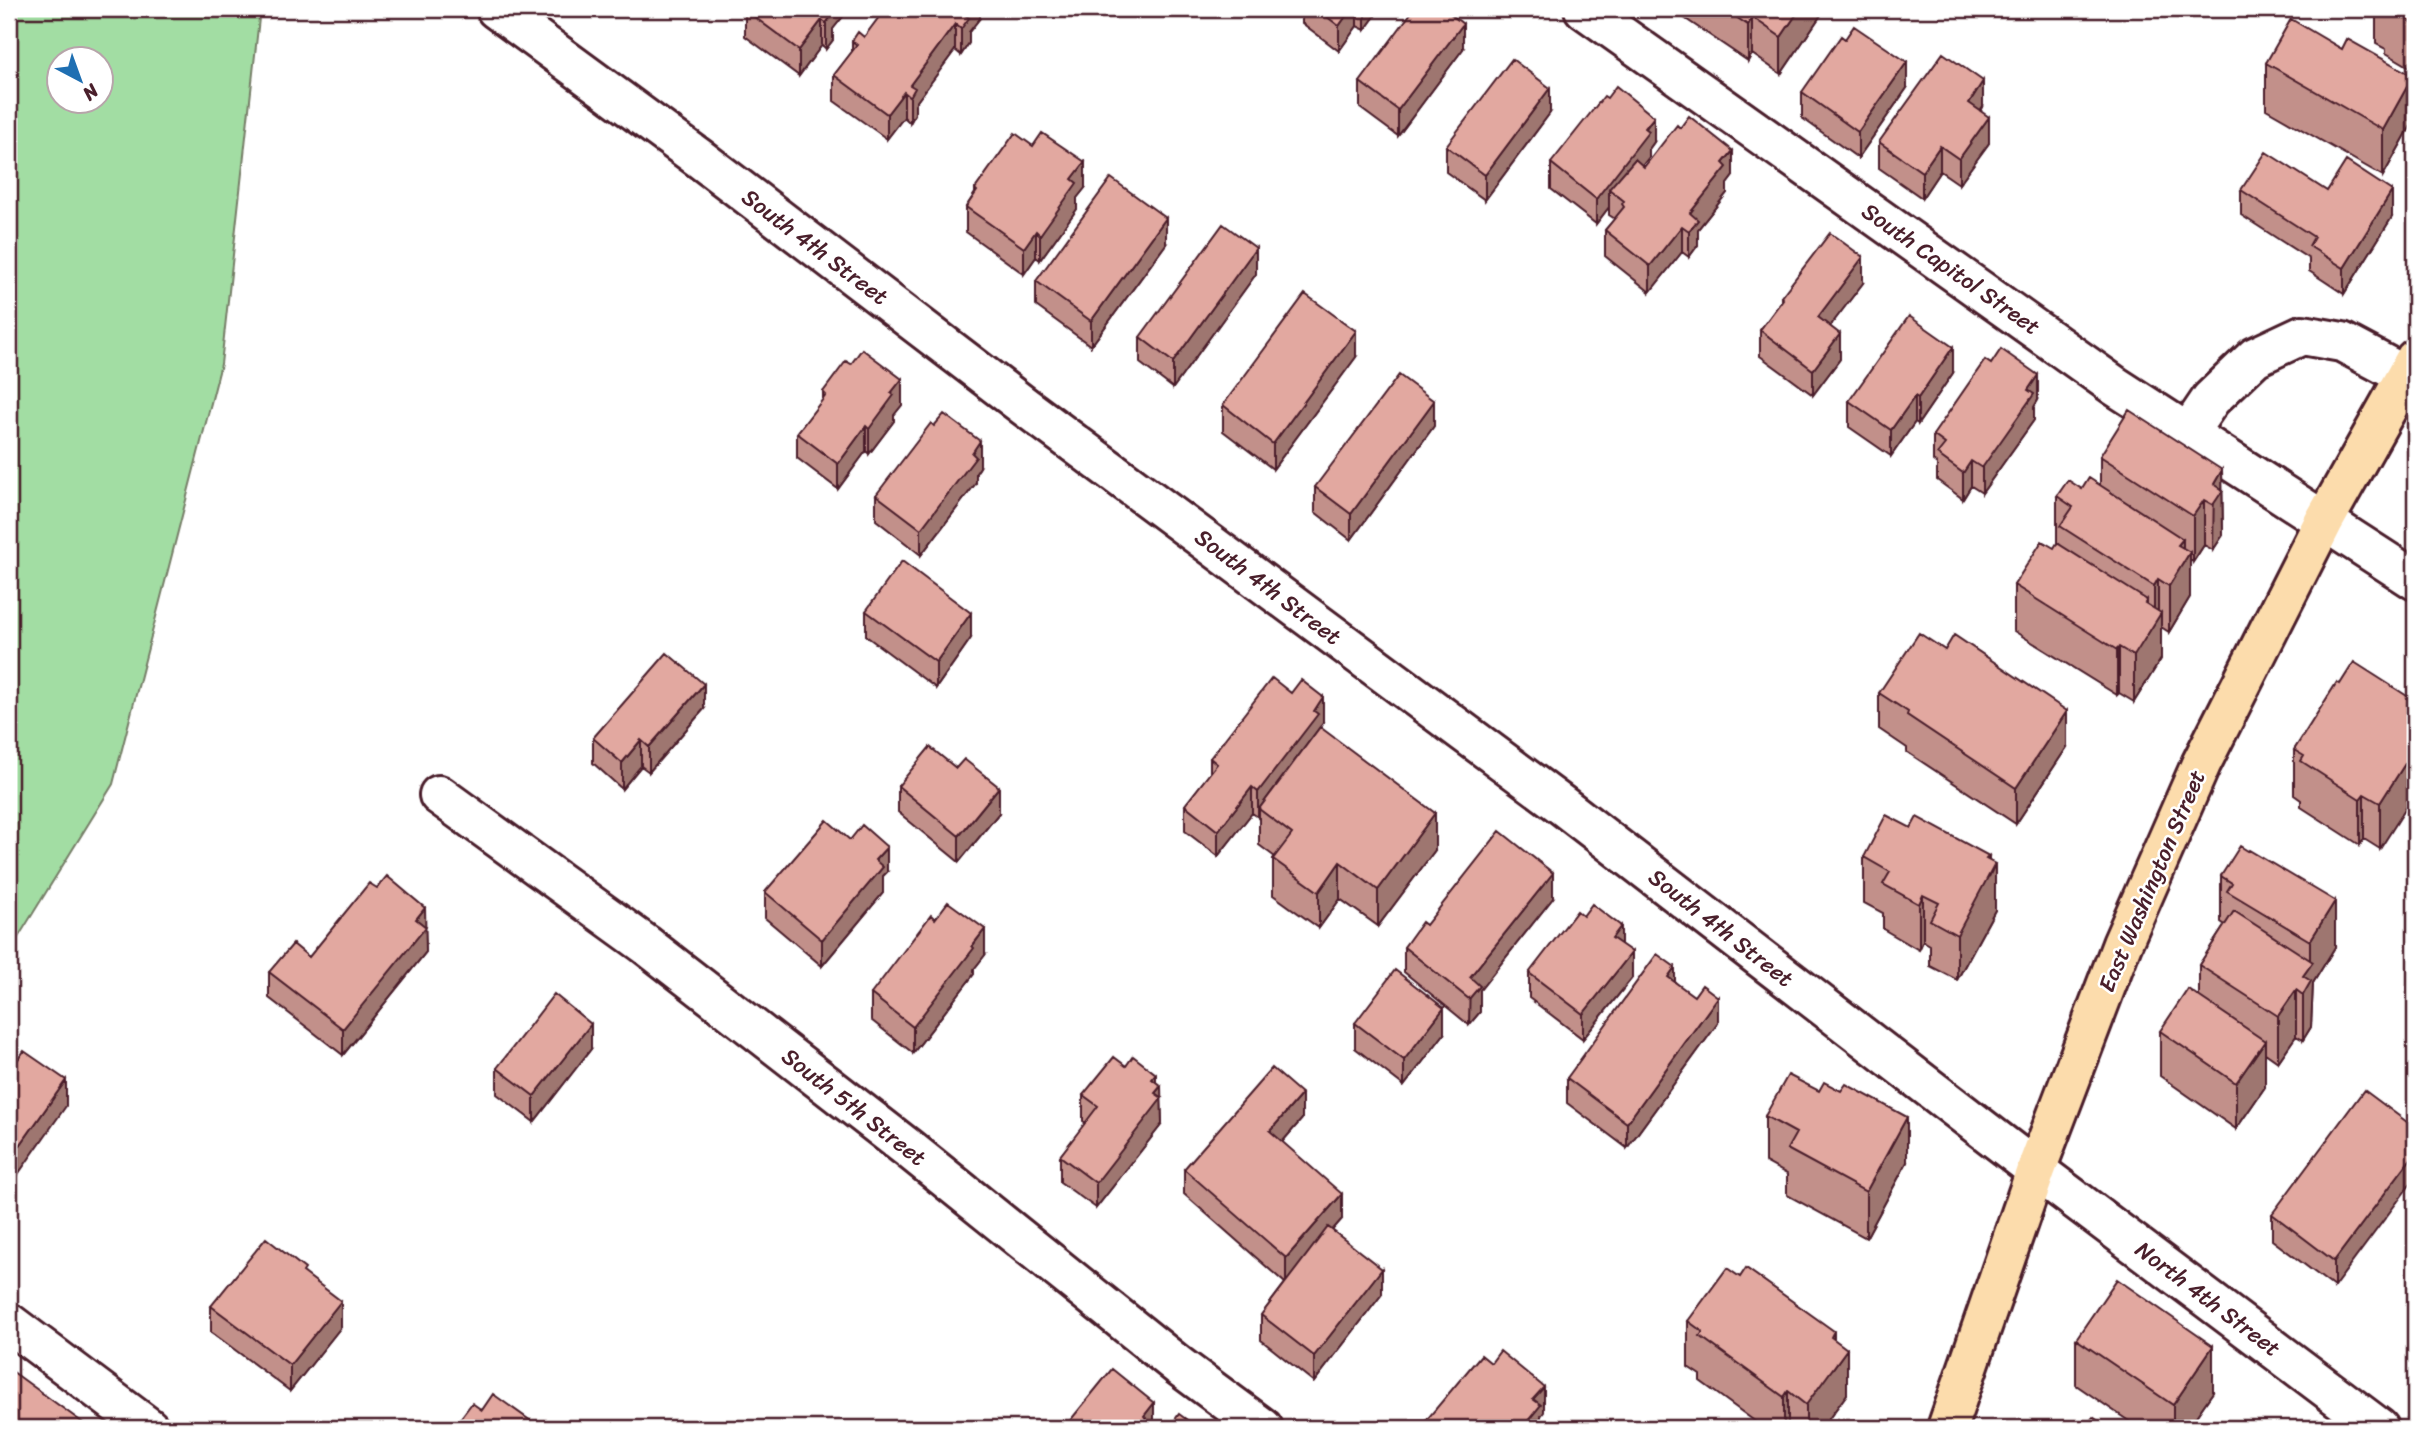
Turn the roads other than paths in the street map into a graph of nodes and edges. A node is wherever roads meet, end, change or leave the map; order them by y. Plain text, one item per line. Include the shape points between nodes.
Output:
1 (496, 9) edge
2 (1584, 9) edge
3 (2410, 368) edge
4 (2188, 433) junction
5 (2324, 521) junction
6 (2415, 580) edge
7 (439, 795) dead end
8 (2036, 1170) junction
9 (9, 1323) edge
10 (149, 1428) edge
11 (1263, 1428) edge
12 (1947, 1428) edge
13 (2379, 1428) edge

1 - 8 street, South 4th Street via 1563,806
2 - 4 street, South Capitol Street
3 - 4 street via 2342,342 2302,335 2255,358 2211,399
3 - 5 main road, East Washington Street
4 - 5 street, South Capitol Street
5 - 6 street, South Capitol Street
5 - 8 main road, East Washington Street via 2201,764 2122,944
7 - 11 street, South 5th Street via 645,944
8 - 12 main road, East Washington Street
8 - 13 street, North 4th Street
9 - 10 street

